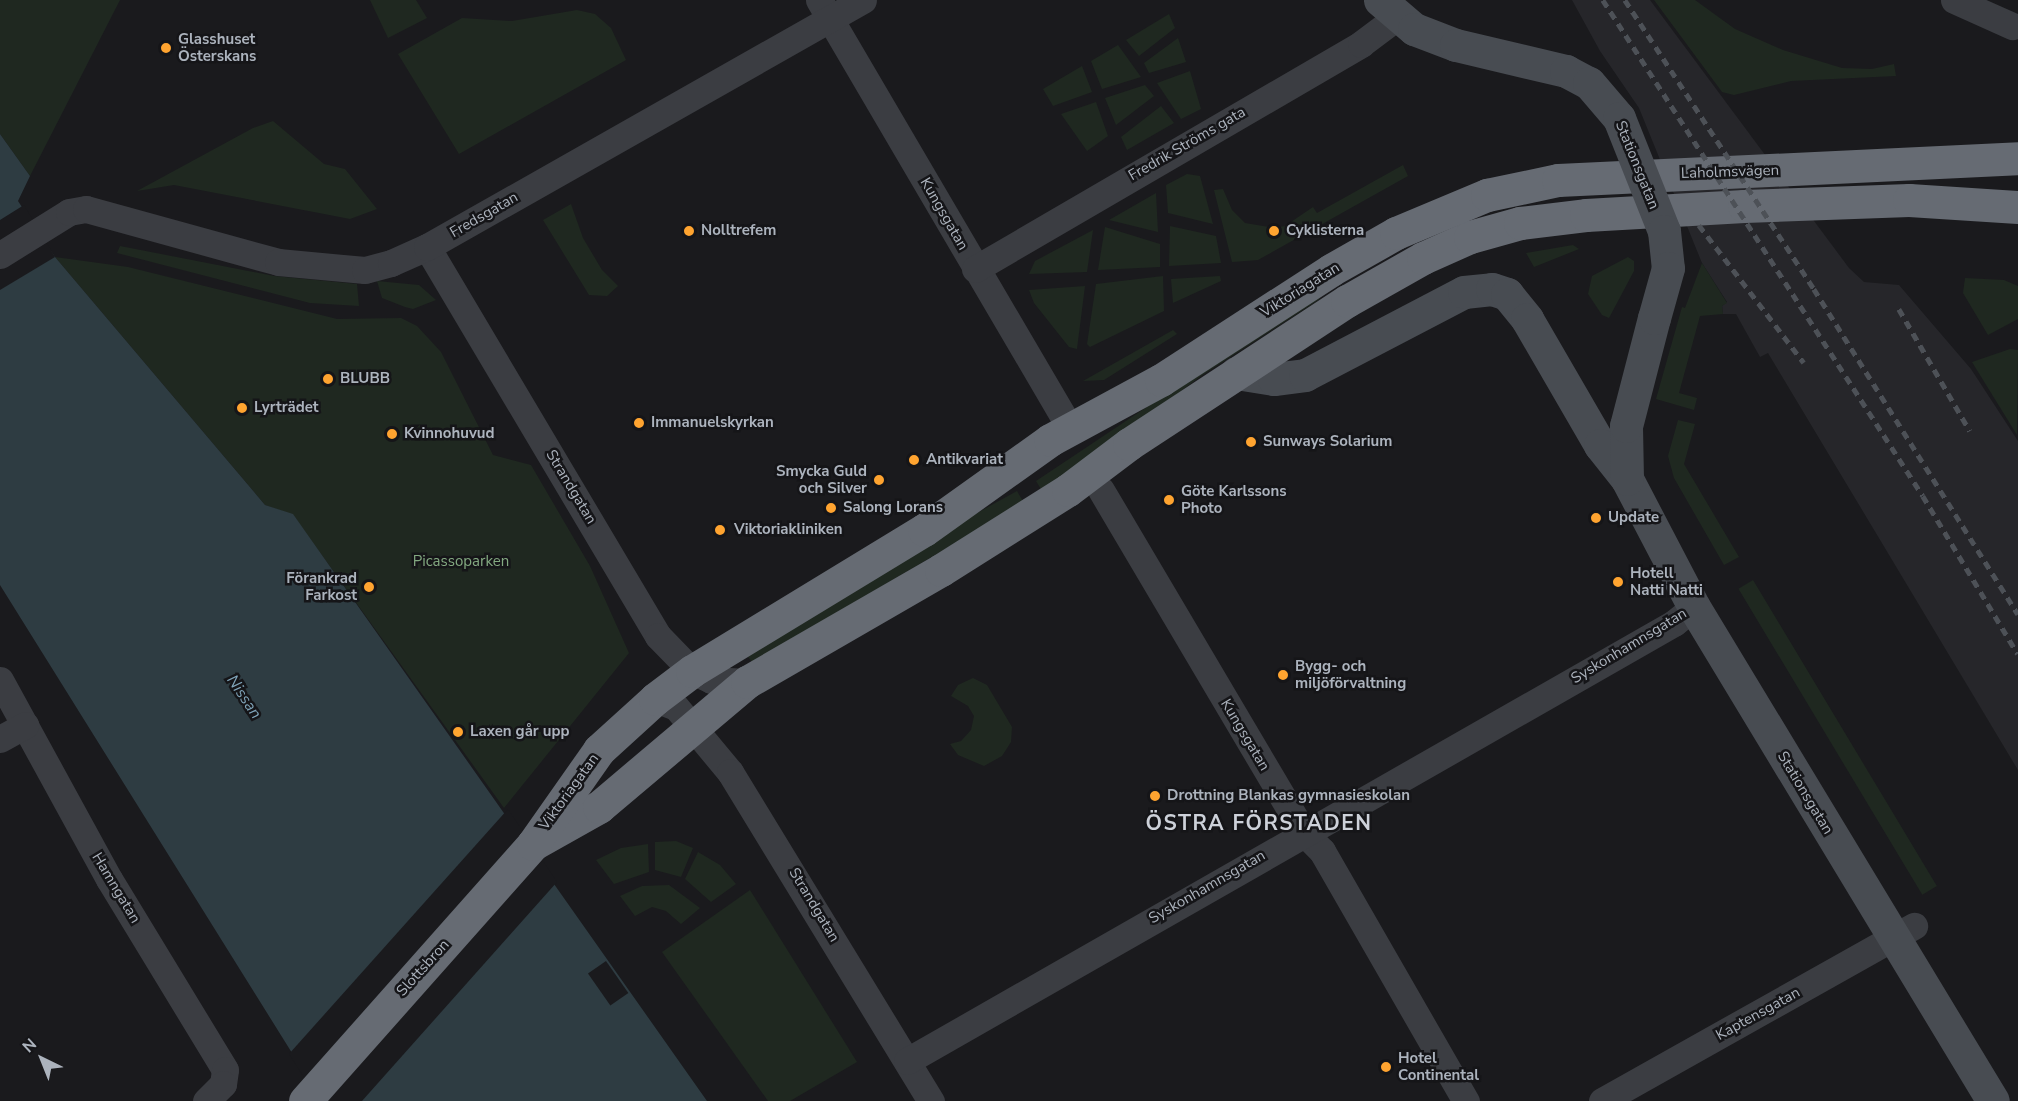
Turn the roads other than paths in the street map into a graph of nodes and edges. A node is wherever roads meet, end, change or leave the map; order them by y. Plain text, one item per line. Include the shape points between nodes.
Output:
1 (863, 0) edge
2 (1954, 0) edge
3 (824, 8) edge
4 (1389, 9) edge
5 (2012, 26) dead end
6 (2018, 158) edge
7 (2018, 207) edge
8 (1445, 210) joint
9 (427, 247) junction
10 (0, 255) edge
11 (975, 269) junction
12 (1236, 373) junction
13 (1161, 380) junction
14 (1193, 403) junction
15 (1070, 428) junction
16 (1627, 479) junction
17 (1101, 490) junction
18 (924, 530) junction
19 (941, 570) junction
20 (1694, 607) junction
21 (692, 671) junction
22 (0, 680) edge
23 (747, 682) junction
24 (675, 711) junction
25 (25, 725) junction
26 (0, 739) edge
27 (1303, 832) junction
28 (533, 844) junction
29 (1903, 933) junction
30 (907, 1061) junction
31 (308, 1097) edge
32 (211, 1098) edge
33 (931, 1101) edge
34 (1466, 1101) edge
35 (1602, 1101) edge
36 (1993, 1101) edge

1 - 3 street, Fredsgatan
2 - 5 street
3 - 9 street, Fredsgatan
3 - 11 street, Kungsgatan
4 - 11 street, Fredrik Ströms gata via 1361,44
4 - 16 street, Stationsgatan, bridge via 1414,29 1456,45 1566,71 1588,83 1619,118 1664,231 1668,268 1626,426
6 - 8 highway, Laholmsvägen via 1558,180 1487,195
7 - 12 highway, Viktoriagatan via 1909,201 1744,206 1520,223 1470,237 1390,275
8 - 13 highway, Viktoriagatan via 1331,270
9 - 10 street, Fredsgatan via 365,270 326,269 278,262 86,209
9 - 21 street, Strandgatan via 648,620 672,654
11 - 15 street, Kungsgatan
12 - 14 highway, Viktoriagatan
12 - 16 street, Stationsgatan via 1274,379 1305,375 1464,292 1478,288 1507,294 1527,319 1600,445
13 - 15 highway, Viktoriagatan
13 - 18 highway, Viktoriagatan via 1079,446 1024,482
14 - 17 highway, Viktoriagatan
14 - 19 highway, Viktoriagatan via 1068,490
15 - 18 highway, Viktoriagatan via 1013,464
16 - 20 street, Stationsgatan
17 - 19 highway, Viktoriagatan via 1049,524
17 - 27 street, Kungsgatan
18 - 21 highway, Viktoriagatan
19 - 23 highway, Viktoriagatan
20 - 27 street, Syskonhamnsgatan via 1674,623
20 - 29 street, Stationsgatan
21 - 23 street, Strandgatan via 711,680
21 - 24 highway, Viktoriagatan
22 - 25 street, Hamngatan
23 - 24 highway, Viktoriagatan
24 - 28 highway, Viktoriagatan via 599,750
24 - 28 highway, Viktoriagatan via 654,760 599,807
24 - 30 street, Strandgatan via 730,772
25 - 26 street
25 - 32 street, Hamngatan via 109,879 225,1070
27 - 30 street, Syskonhamnsgatan
27 - 34 street, Kungsgatan via 1322,851
28 - 31 highway, Slottsbron
29 - 35 street, Kaptensgatan
29 - 36 street, Stationsgatan
30 - 33 street, Strandgatan

